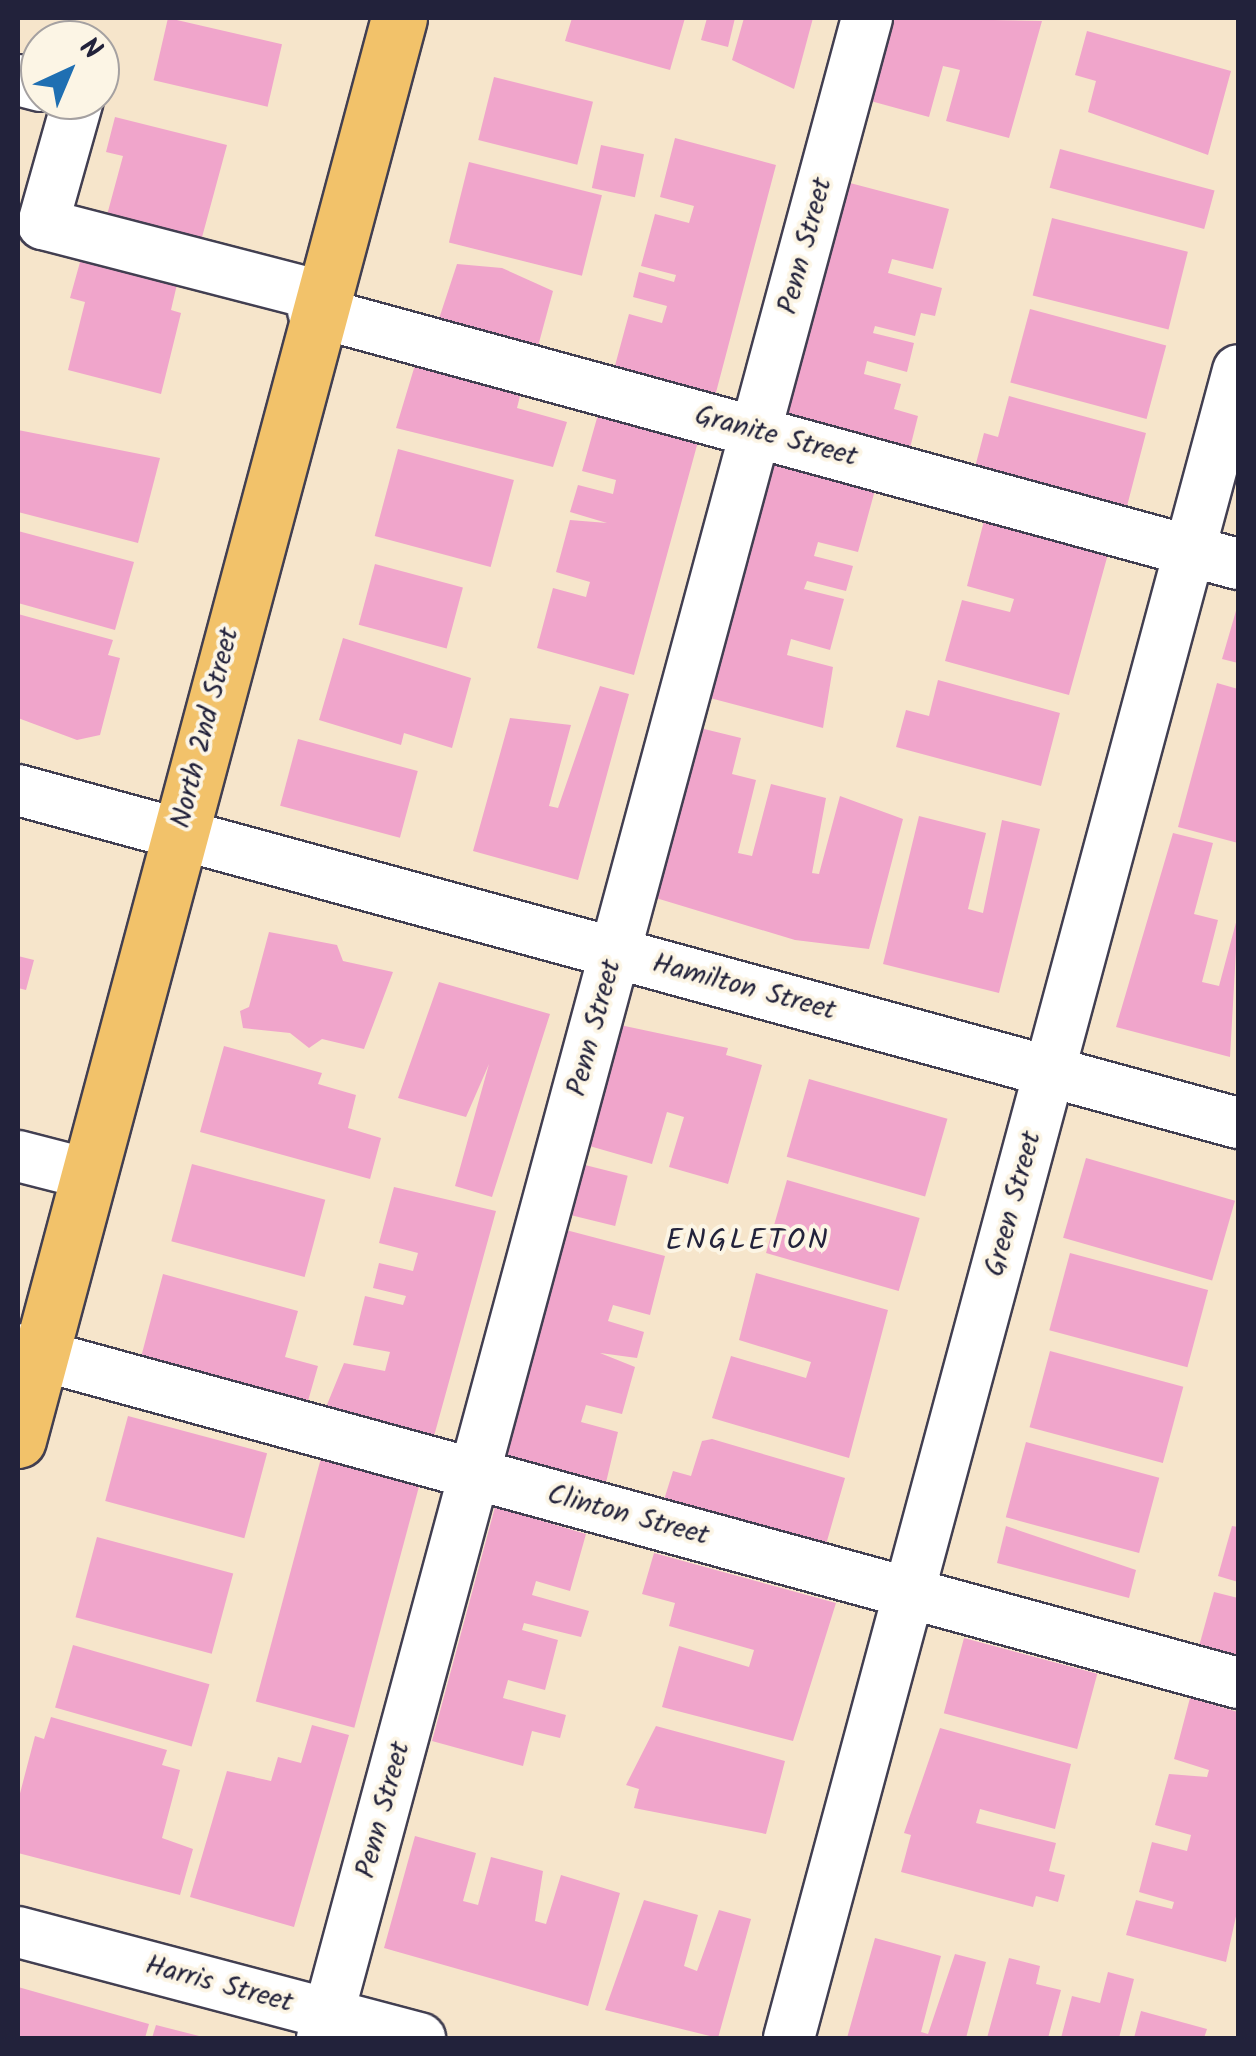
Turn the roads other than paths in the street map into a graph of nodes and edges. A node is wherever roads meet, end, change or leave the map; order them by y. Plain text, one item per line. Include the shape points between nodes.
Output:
1 (399, 18) edge
2 (867, 18) edge
3 (72, 120) edge
4 (316, 303) junction
5 (1238, 370) edge
6 (756, 432) junction
7 (1190, 550) junction
8 (1238, 564) edge
9 (18, 790) edge
10 (178, 834) junction
11 (615, 953) junction
12 (1050, 1072) junction
13 (1238, 1123) edge
14 (18, 1156) edge
15 (88, 1174) junction
16 (29, 1353) edge
17 (18, 1440) edge
18 (475, 1474) junction
19 (909, 1593) junction
20 (1238, 1683) edge
21 (18, 1932) edge
22 (325, 2026) edge
23 (420, 2038) edge
24 (788, 2038) edge

1 - 4 main road, North 2nd Street
2 - 6 street, Penn Street
3 - 4 street, Granite Street via 43,224
4 - 6 street, Granite Street
4 - 10 main road, North 2nd Street
5 - 7 street, Green Street
6 - 7 street, Granite Street
6 - 11 street, Penn Street
7 - 8 street, Granite Street
7 - 12 street, Green Street
9 - 10 street, Hamilton Street
10 - 11 street, Hamilton Street
10 - 15 main road, North 2nd Street
11 - 12 street, Hamilton Street
11 - 18 street, Penn Street
12 - 13 street, Hamilton Street
12 - 19 street, Green Street
14 - 15 street
15 - 16 main road, North 2nd Street
16 - 17 main road, North 2nd Street
16 - 18 street, Clinton Street
18 - 19 street, Clinton Street
18 - 22 street, Penn Street
19 - 20 street, Clinton Street
19 - 24 street, Green Street
21 - 22 street, Harris Street
22 - 23 street, Harris Street

